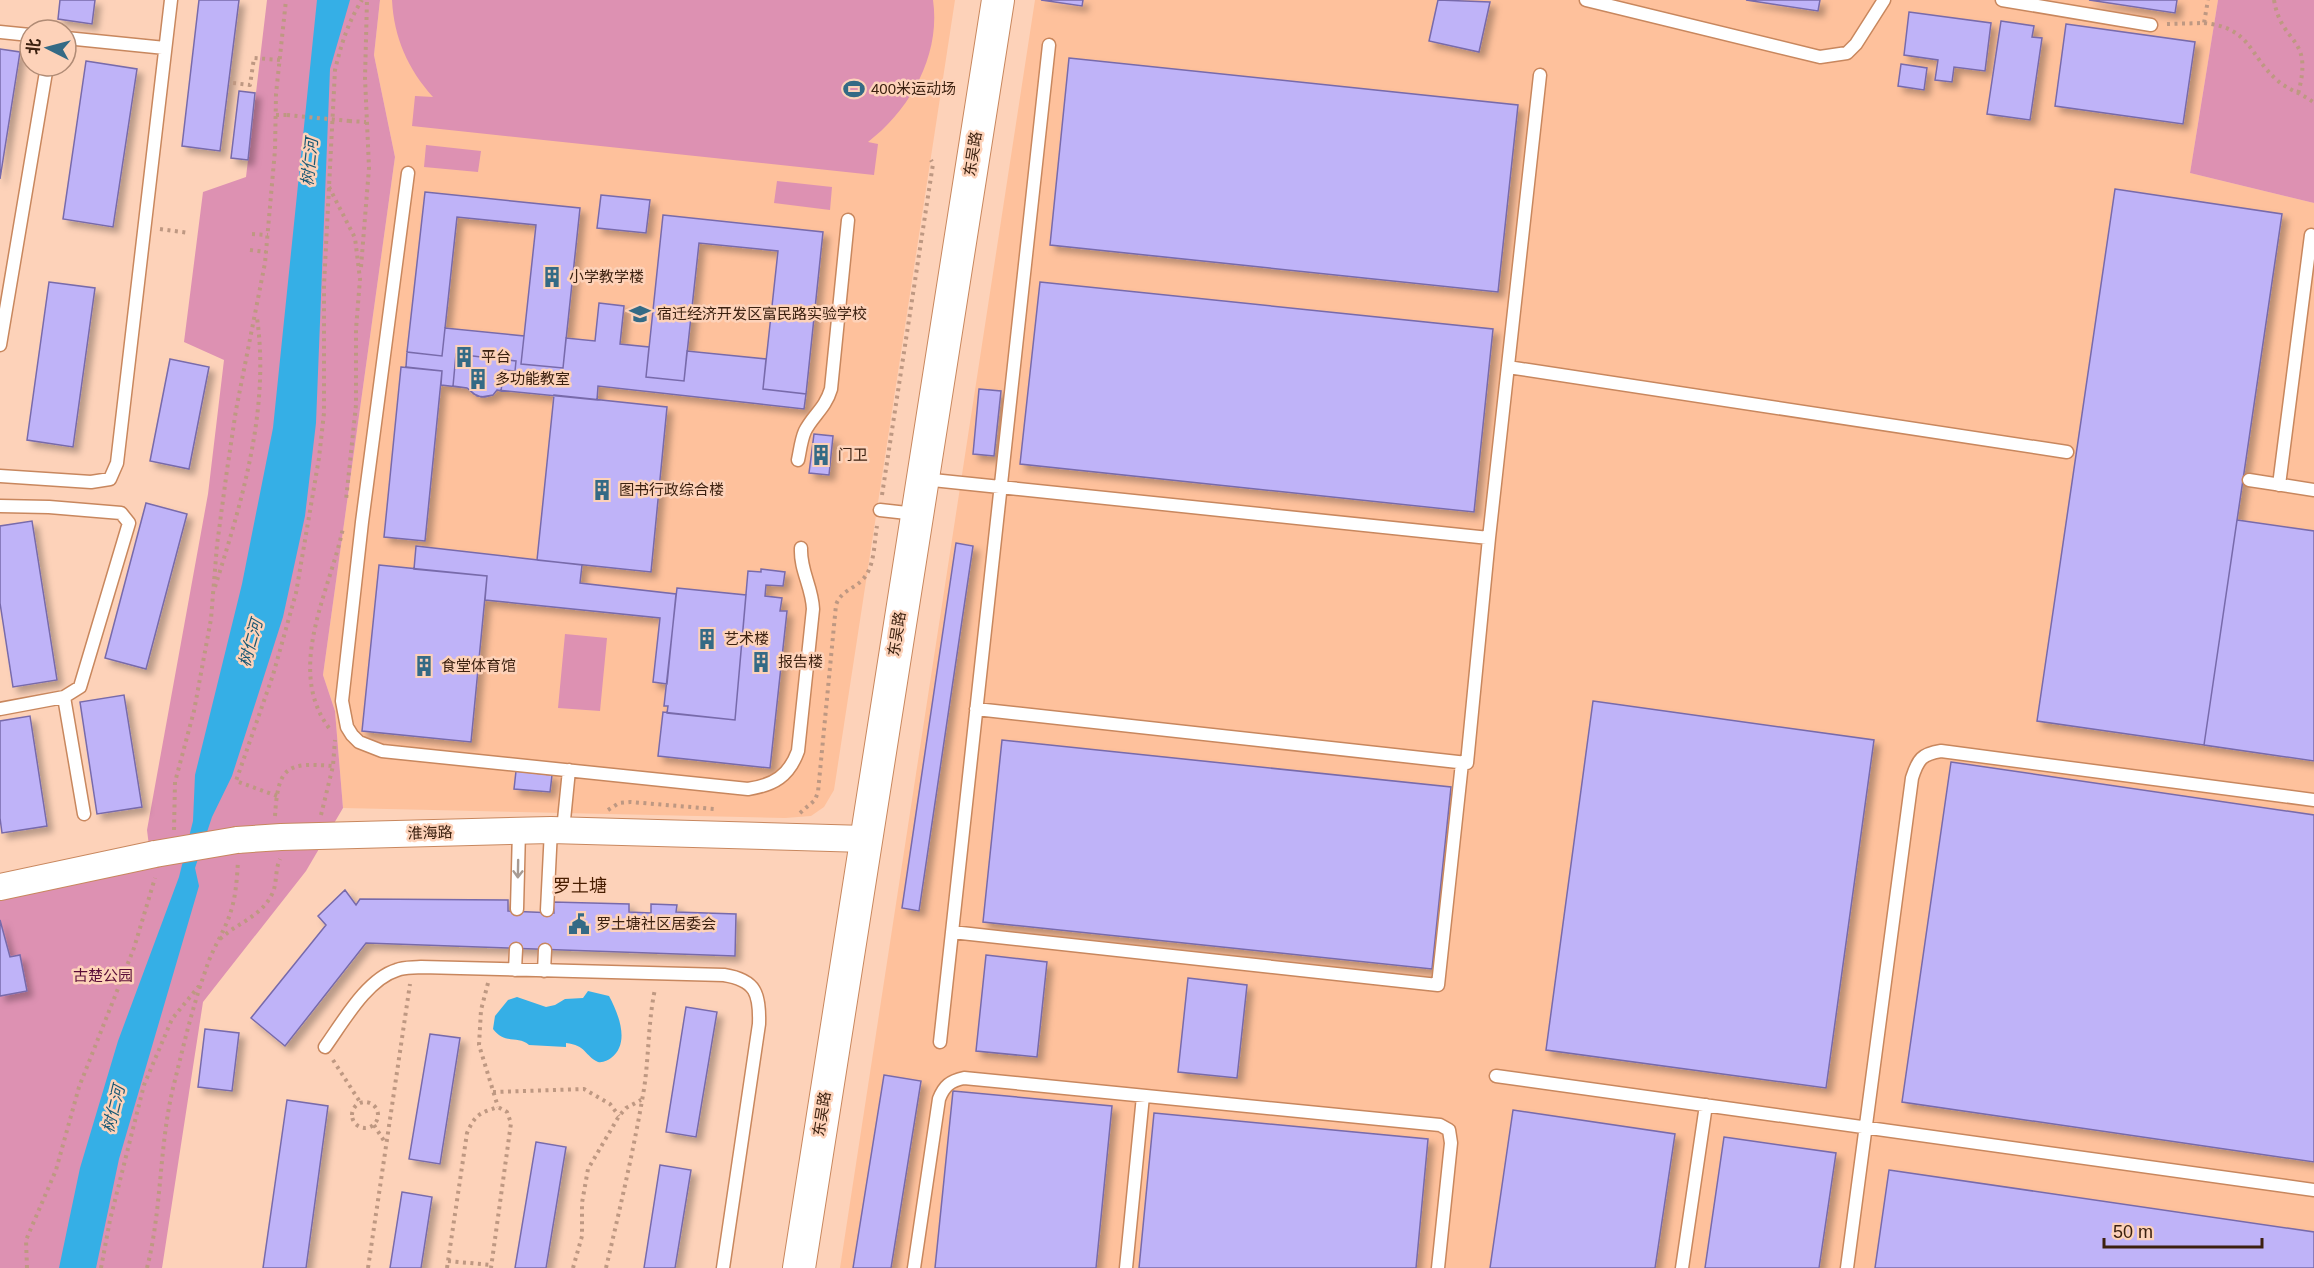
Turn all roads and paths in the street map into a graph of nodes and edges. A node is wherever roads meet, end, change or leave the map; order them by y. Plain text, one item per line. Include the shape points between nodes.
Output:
1 (171, 0) edge
2 (286, 0) edge
3 (362, 0) edge
4 (367, 0) edge
5 (998, 0) edge
6 (1587, 0) edge
7 (1884, 0) edge
8 (2002, 0) edge
9 (2208, 0) edge
10 (2274, 0) edge
11 (2204, 23) junction
12 (2151, 25) joint
13 (0, 32) edge
14 (18, 34) edge
15 (78, 39) edge
16 (1049, 45) dead end
17 (2304, 47) dead end
18 (165, 48) junction
19 (280, 60) junction
20 (2309, 68) dead end
21 (1540, 75) dead end
22 (45, 78) edge
23 (233, 83) dead end
24 (2298, 94) junction
25 (2314, 103) edge
26 (276, 115) junction
27 (367, 122) junction
28 (930, 160) dead end
29 (408, 173) dead end
30 (329, 187) junction
31 (848, 220) dead end
32 (145, 228) junction
33 (189, 233) dead end
34 (252, 234) dead end
35 (268, 235) junction
36 (2311, 235) dead end
37 (250, 250) dead end
38 (266, 252) junction
39 (360, 279) junction
40 (256, 312) junction
41 (0, 345) edge
42 (1508, 367) junction
43 (2067, 452) dead end
44 (798, 460) dead end
45 (0, 476) edge
46 (922, 479) junction
47 (2249, 480) dead end
48 (2279, 485) junction
49 (1000, 487) junction
50 (2314, 490) edge
51 (346, 504) dead end
52 (0, 506) edge
53 (880, 510) junction
54 (916, 514) junction
55 (343, 525) dead end
56 (1489, 538) junction
57 (801, 548) dead end
58 (213, 596) junction
59 (64, 696) junction
60 (0, 709) edge
61 (976, 709) junction
62 (330, 729) dead end
63 (335, 738) dead end
64 (1462, 763) junction
65 (333, 766) junction
66 (569, 770) junction
67 (277, 796) junction
68 (2314, 800) edge
69 (723, 810) dead end
70 (84, 813) dead end
71 (792, 814) dead end
72 (519, 830) junction
73 (567, 830) junction
74 (317, 836) junction
75 (279, 837) junction
76 (865, 839) junction
77 (238, 840) junction
78 (162, 853) junction
79 (0, 887) edge
80 (517, 909) dead end
81 (547, 910) dead end
82 (951, 932) junction
83 (217, 941) junction
84 (516, 950) dead end
85 (545, 951) dead end
86 (412, 968) junction
87 (492, 969) junction
88 (515, 970) junction
89 (544, 971) junction
90 (658, 974) junction
91 (201, 985) junction
92 (940, 1042) dead end
93 (324, 1047) joint
94 (1496, 1076) dead end
95 (493, 1092) junction
96 (1143, 1096) junction
97 (642, 1100) junction
98 (360, 1102) junction
99 (1706, 1105) junction
100 (498, 1107) junction
101 (619, 1116) junction
102 (374, 1125) junction
103 (1867, 1128) junction
104 (386, 1144) junction
105 (2314, 1190) edge
106 (448, 1261) junction
107 (491, 1267) edge
108 (27, 1268) edge
109 (101, 1268) edge
110 (147, 1268) edge
111 (368, 1268) edge
112 (447, 1268) edge
113 (573, 1268) edge
114 (606, 1268) edge
115 (723, 1268) edge
116 (799, 1268) edge
117 (914, 1268) edge
118 (1126, 1268) edge
119 (1438, 1268) edge
120 (1682, 1268) edge
121 (1846, 1268) edge

1 - 18 lane
2 - 19 path
3 - 30 path via 342,40 335,70
4 - 27 path
5 - 46 street, 东吴路
6 - 7 lane via 1820,57 1847,53
8 - 12 lane
9 - 11 path
10 - 17 path via 2285,26
11 - 12 path
11 - 24 path via 2222,25 2242,36 2278,81
13 - 14 lane
15 - 18 lane
16 - 49 lane
18 - 32 lane
19 - 23 path via 254,58 250,85
19 - 26 path
20 - 24 path
21 - 42 lane
22 - 41 lane
24 - 25 path
26 - 27 path, bridge
26 - 35 path
27 - 39 path via 369,168
28 - 53 path via 932,176
29 - 66 lane via 362,522 343,714 359,742 382,751
30 - 39 path via 355,238
30 - 67 path via 324,413 308,531 276,664 236,781
31 - 44 lane via 831,389 827,402 806,428
32 - 33 path
32 - 45 lane via 117,463 110,479 91,482
34 - 35 path
35 - 38 path
36 - 48 lane
37 - 38 path
38 - 40 path
39 - 51 path via 356,405
40 - 58 path via 236,410
40 - 58 path via 259,381 251,452
42 - 43 lane
42 - 56 lane
46 - 49 lane
46 - 54 street, 东吴路
47 - 48 lane
48 - 50 lane
49 - 56 lane
49 - 61 lane
52 - 59 lane via 121,513 129,523 80,687
53 - 54 lane
53 - 71 path via 870,568 862,580 838,597 836,605 818,792 806,810
54 - 76 street, 东吴路
55 - 62 path via 312,645 312,694
56 - 64 lane via 1467,763
57 - 66 lane via 800,561 813,609 798,750 784,775 768,785 748,789
58 - 78 path via 194,711 175,782 175,825
59 - 60 lane
59 - 70 lane
61 - 64 lane
61 - 82 lane
63 - 65 path
64 - 82 lane via 1438,985
65 - 67 path via 296,766 283,776
65 - 74 path
66 - 73 lane
67 - 75 path
68 - 103 lane via 1941,751 1928,753 1917,763 1912,778
69 - 73 path via 619,803
72 - 73 street, 淮海路
72 - 74 street, 淮海路
72 -> 80 lane
73 - 76 street, 淮海路
73 - 81 lane
74 - 75 street, 淮海路
75 - 77 street, 淮海路
75 - 83 path via 276,885 271,896 254,916 232,927
76 - 116 street, 东吴路
77 - 78 street, 淮海路, bridge
77 - 83 path via 235,894
78 - 79 street, 淮海路
78 - 108 path via 134,948 79,1087 57,1170 26,1240
82 - 92 lane
83 - 91 path
84 - 88 lane
85 - 89 lane
86 - 87 lane
86 - 93 lane via 382,976
86 - 104 path
87 - 88 lane
87 - 95 path via 481,1010 479,1045
88 - 89 lane
89 - 90 lane
90 - 97 path via 650,1012
90 - 115 lane via 742,978 754,990 760,1006
91 - 109 path via 172,1019 144,1086
91 - 110 path via 172,1091
93 - 98 path
94 - 99 lane
95 - 100 path
95 - 101 path via 584,1089 610,1104
96 - 117 lane via 964,1078 943,1088
96 - 118 lane
96 - 119 lane via 1440,1125 1449,1130 1451,1143
97 - 101 path
97 - 114 path
98 - 102 path via 376,1108 378,1117
98 - 102 path via 352,1112 354,1124 366,1129
99 - 103 lane
99 - 120 lane
100 - 106 path via 474,1118 467,1133
100 - 107 path via 507,1112 512,1123
101 - 113 path via 588,1169 582,1236
102 - 104 path
103 - 105 lane
103 - 121 lane
104 - 111 path
106 - 107 path
106 - 112 path

